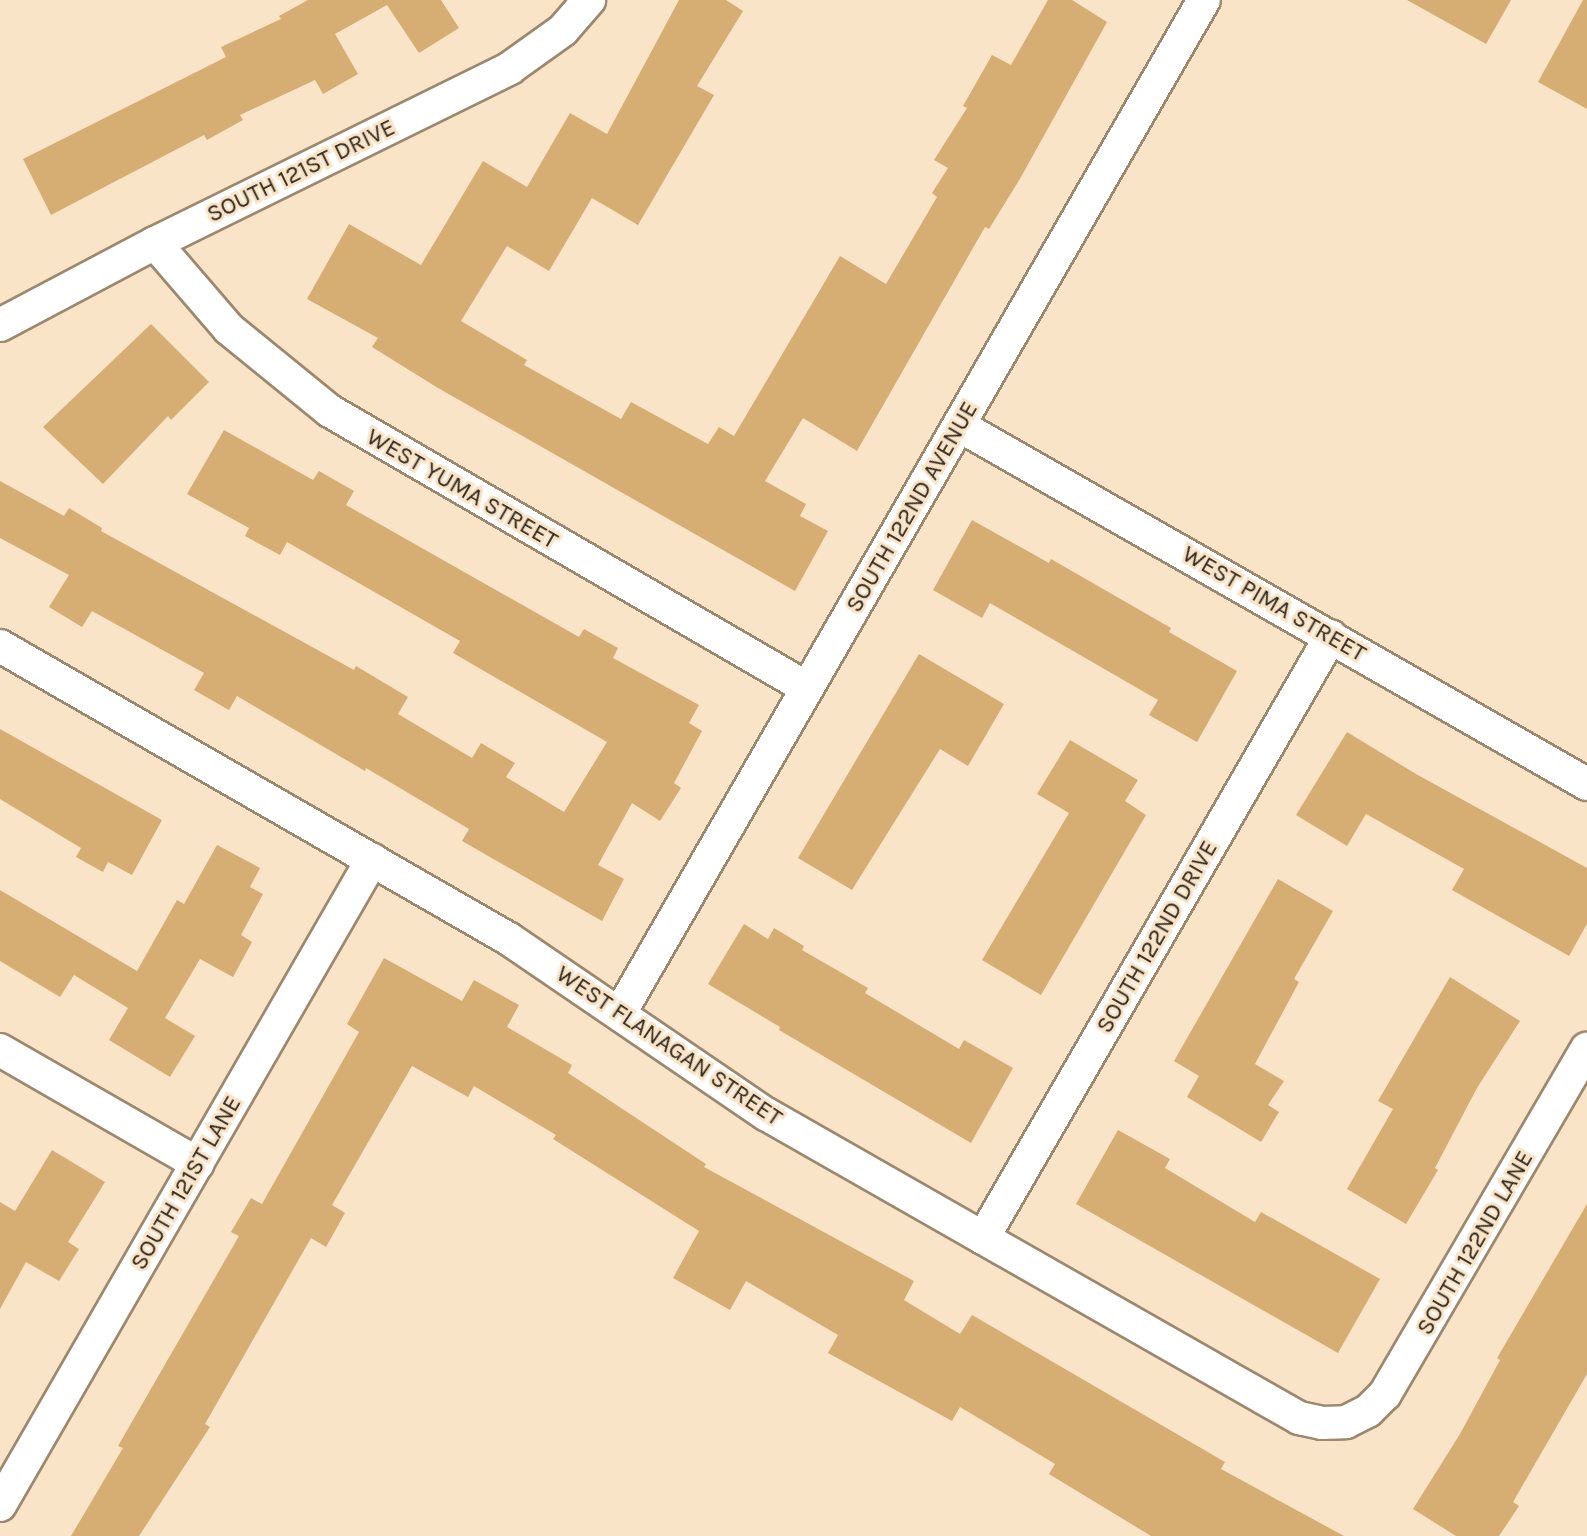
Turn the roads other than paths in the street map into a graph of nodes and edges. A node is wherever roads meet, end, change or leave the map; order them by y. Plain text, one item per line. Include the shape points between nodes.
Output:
1 (589, 0) edge
2 (1204, 0) edge
3 (155, 243) junction
4 (0, 325) edge
5 (960, 426) junction
6 (1331, 636) junction
7 (0, 646) edge
8 (807, 688) junction
9 (1587, 784) edge
10 (372, 860) junction
11 (620, 1013) junction
12 (1587, 1049) edge
13 (0, 1050) edge
14 (198, 1164) junction
15 (983, 1238) junction
16 (1346, 1422) joint
17 (11, 1459) edge
18 (0, 1505) edge

1 - 3 street, SOUTH 121ST DRIVE via 563,30 510,68
2 - 5 street, SOUTH 122ND AVENUE
3 - 4 street, SOUTH 121ST DRIVE
3 - 8 street, WEST YUMA STREET via 229,329 330,411
5 - 6 street, WEST PIMA STREET
5 - 8 street, SOUTH 122ND AVENUE
6 - 9 street, WEST PIMA STREET
6 - 15 street, SOUTH 122ND DRIVE
7 - 10 street, WEST FLANAGAN STREET
8 - 11 street, SOUTH 122ND AVENUE
10 - 11 street, WEST FLANAGAN STREET via 545,961
10 - 14 street, SOUTH 121ST LANE
11 - 15 street, WEST FLANAGAN STREET via 739,1098
12 - 16 street, SOUTH 122ND LANE via 1398,1375 1368,1411
13 - 14 street
14 - 17 street, SOUTH 121ST LANE
15 - 16 street, WEST FLANAGAN STREET via 1289,1413 1322,1423
17 - 18 street, SOUTH 121ST LANE

